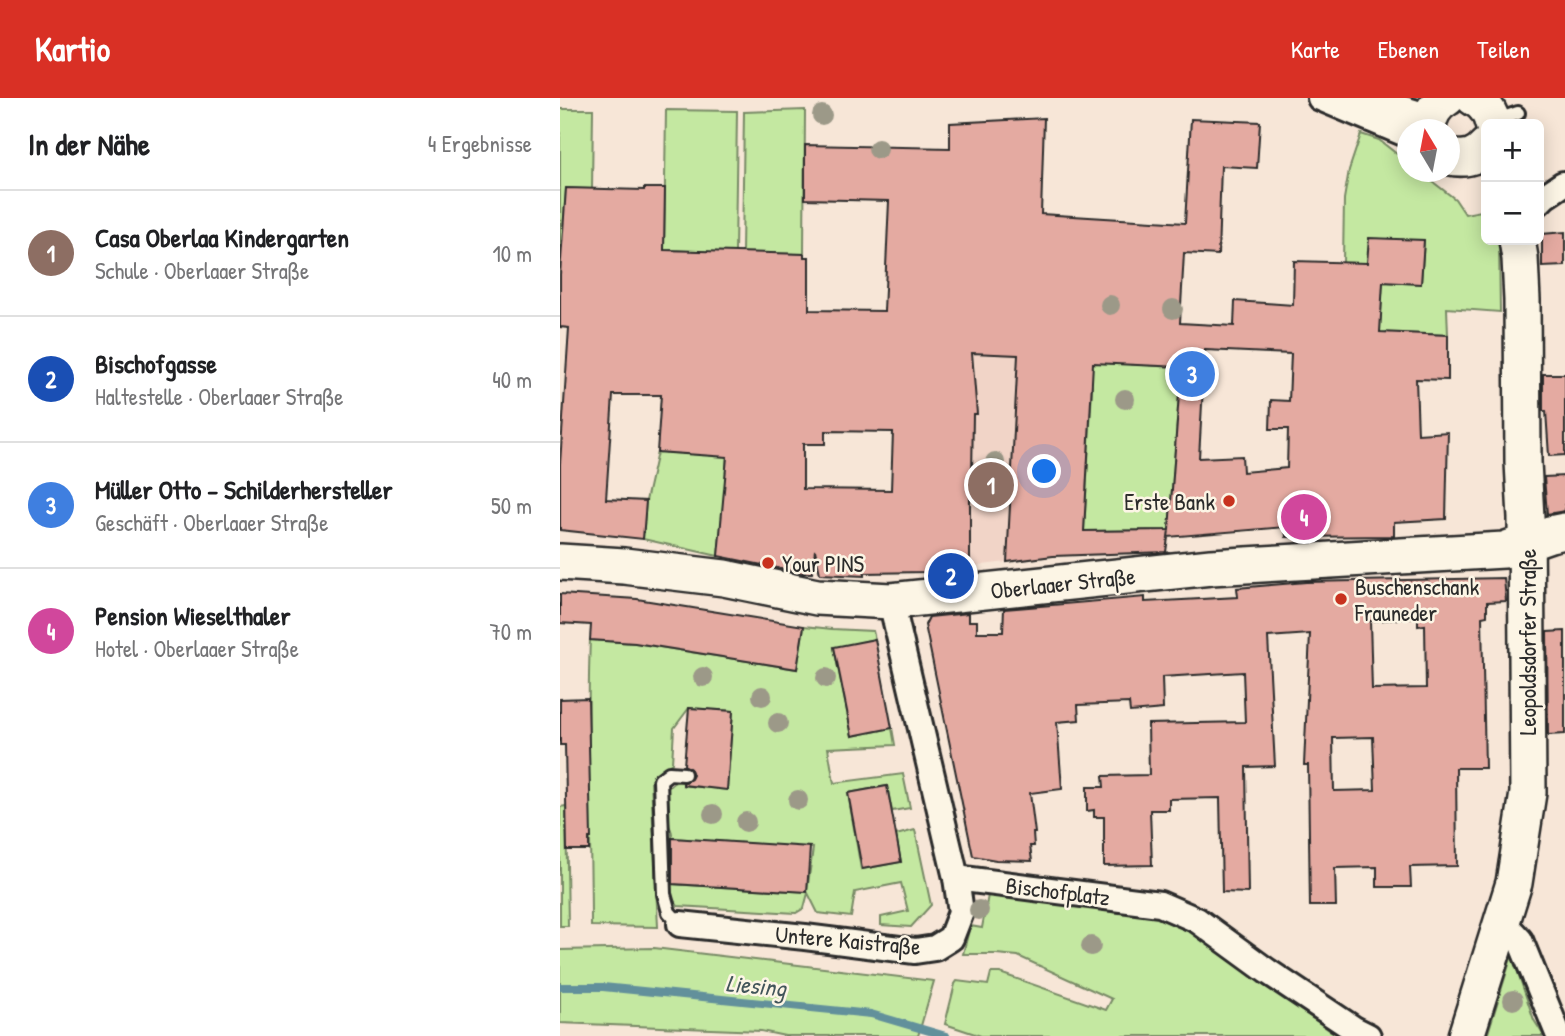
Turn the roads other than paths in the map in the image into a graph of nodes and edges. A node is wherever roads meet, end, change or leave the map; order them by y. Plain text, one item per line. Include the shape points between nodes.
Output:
1 (1320, 98) edge
2 (1365, 99) edge
3 (1429, 115) edge
4 (1544, 175) edge
5 (1564, 184) edge
6 (1544, 197) edge
7 (1518, 245) edge
8 (1565, 531) edge
9 (1527, 542) junction
10 (560, 562) edge
11 (891, 601) junction
12 (684, 774) dead end
13 (956, 878) junction
14 (1502, 921) junction
15 (680, 923) joint
16 (1368, 1036) edge
17 (1466, 1036) edge
18 (1559, 1036) edge

1 - 3 street
2 - 3 street
4 - 5 street
5 - 6 street
7 - 9 main road, Leopoldsdorfer Straße
8 - 9 main road, Oberlaaer Straße
9 - 11 main road, Oberlaaer Straße via 1504,550 1211,567
9 - 14 main road, Leopoldsdorfer Straße via 1528,793 1514,883
10 - 11 main road, Oberlaaer Straße via 724,578 817,597
11 - 13 street, Untere Kaistraße
12 - 15 lane via 669,773 660,780 664,894 669,912
13 - 15 street, Untere Kaistraße via 961,912 951,938 925,950
13 - 16 street, Bischofplatz via 1160,904 1197,920
14 - 17 main road, Leopoldsdorfer Straße
14 - 18 street via 1520,940

